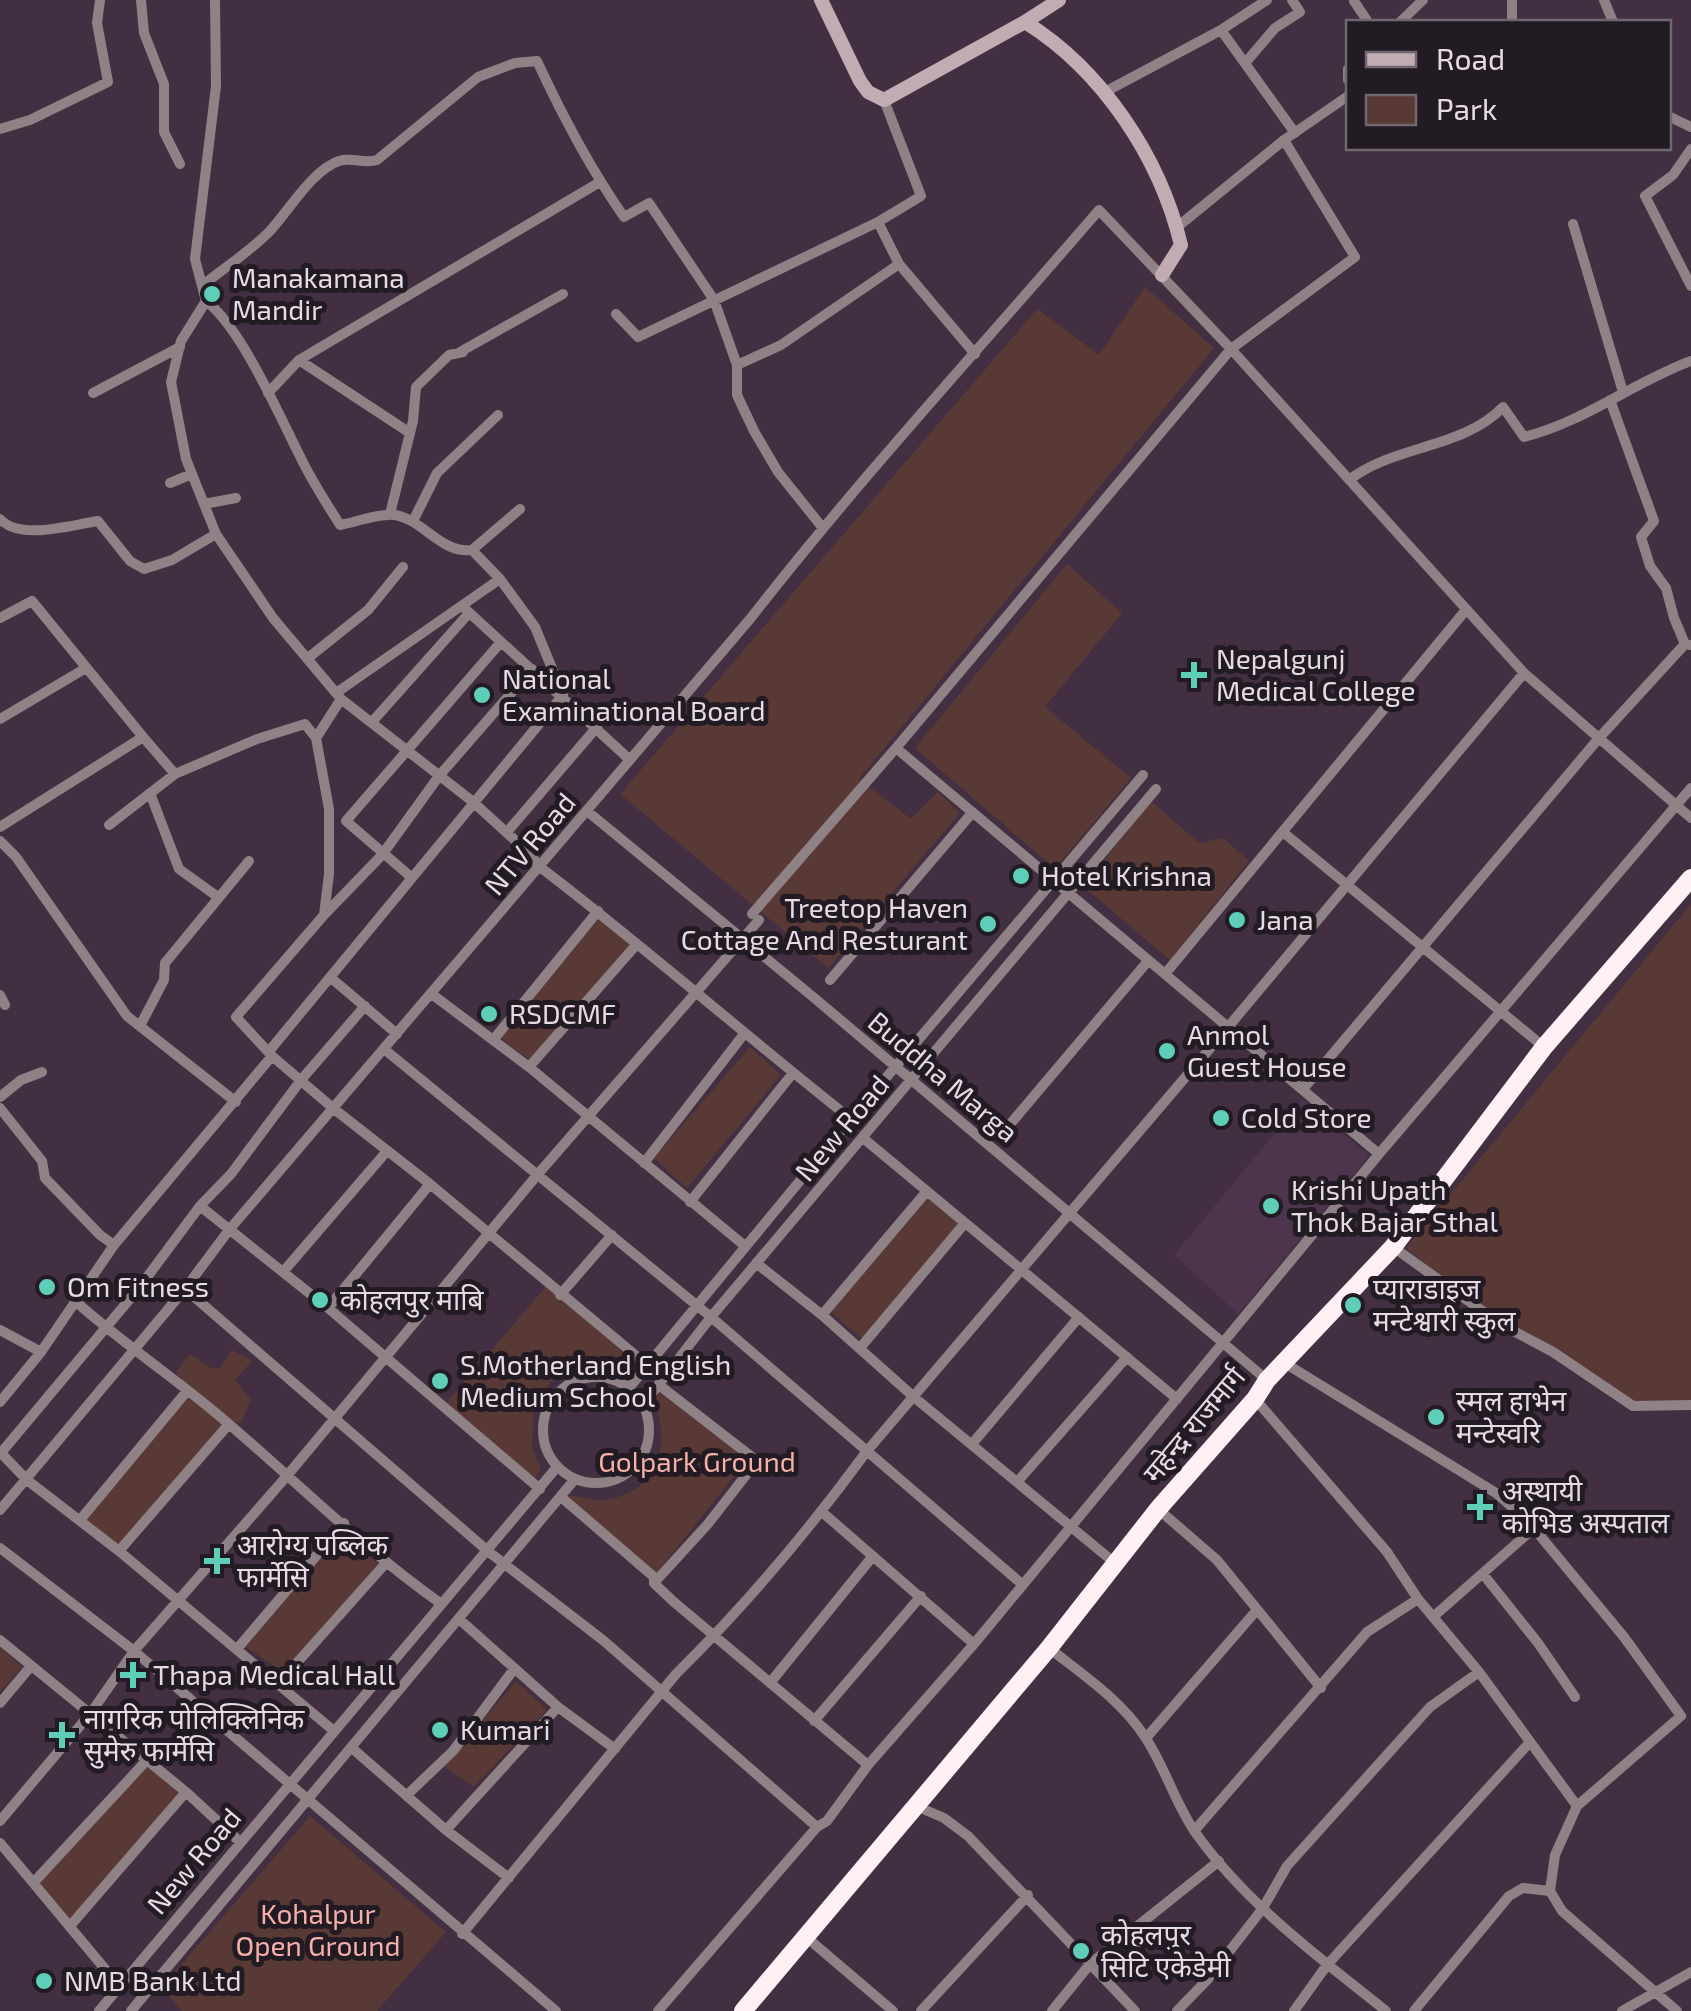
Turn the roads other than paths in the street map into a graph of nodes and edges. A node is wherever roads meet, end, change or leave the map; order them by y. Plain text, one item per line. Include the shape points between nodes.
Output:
1 (100, 0) edge
2 (140, 0) edge
3 (215, 0) edge
4 (821, 0) edge
5 (1059, 0) edge
6 (1267, 0) edge
7 (1292, 0) edge
8 (1424, 0) edge
9 (1035, 7) edge
10 (1402, 20) edge
11 (1026, 22) junction
12 (1220, 30) junction
13 (1246, 62) junction
14 (1103, 92) junction
15 (1346, 97) edge
16 (884, 100) junction
17 (0, 129) edge
18 (1295, 133) junction
19 (1284, 140) junction
20 (1691, 150) edge
21 (180, 164) dead end
22 (600, 182) junction
23 (878, 222) junction
24 (1573, 224) dead end
25 (1176, 228) junction
26 (899, 264) junction
27 (1162, 274) junction
28 (202, 286) junction
29 (1691, 286) edge
30 (564, 294) dead end
31 (714, 300) junction
32 (206, 301) junction
33 (616, 314) dead end
34 (180, 347) junction
35 (1231, 350) junction
36 (463, 352) dead end
37 (976, 354) junction
38 (450, 356) junction
39 (299, 360) junction
40 (1691, 361) edge
41 (737, 365) junction
42 (1623, 392) junction
43 (93, 393) dead end
44 (268, 393) junction
45 (1610, 400) junction
46 (498, 414) dead end
47 (410, 433) junction
48 (192, 474) junction
49 (1349, 480) junction
50 (170, 483) dead end
51 (236, 498) dead end
52 (204, 504) junction
53 (520, 508) dead end
54 (390, 514) junction
55 (0, 518) edge
56 (413, 521) junction
57 (822, 527) junction
58 (216, 534) junction
59 (472, 550) junction
60 (403, 567) dead end
61 (500, 580) junction
62 (465, 610) junction
63 (1466, 610) junction
64 (0, 618) edge
65 (501, 642) junction
66 (1688, 644) edge
67 (308, 658) junction
68 (86, 668) junction
69 (532, 669) junction
70 (1524, 673) junction
71 (562, 695) junction
72 (339, 696) junction
73 (0, 719) edge
74 (372, 722) junction
75 (597, 727) junction
76 (143, 737) junction
77 (316, 738) junction
78 (1599, 738) junction
79 (896, 748) junction
80 (408, 750) junction
81 (629, 759) junction
82 (175, 774) junction
83 (439, 776) junction
84 (1143, 776) dead end
85 (1691, 788) edge
86 (1156, 789) dead end
87 (150, 793) junction
88 (472, 802) junction
89 (1678, 804) junction
90 (328, 810) junction
91 (587, 811) junction
92 (972, 813) junction
93 (1691, 818) edge
94 (346, 821) junction
95 (109, 825) dead end
96 (0, 827) edge
97 (506, 832) junction
98 (1284, 833) junction
99 (0, 841) edge
100 (382, 854) junction
101 (249, 861) dead end
102 (540, 867) junction
103 (411, 876) junction
104 (1691, 878) edge
105 (1055, 882) junction
106 (1346, 884) junction
107 (1069, 894) junction
108 (218, 897) junction
109 (598, 911) junction
110 (324, 915) junction
111 (744, 939) junction
112 (637, 944) junction
113 (1424, 946) junction
114 (1148, 960) junction
115 (1165, 974) junction
116 (330, 977) junction
117 (830, 980) dead end
118 (699, 992) junction
119 (434, 994) junction
120 (365, 1006) junction
121 (1502, 1014) junction
122 (140, 1026) junction
123 (1229, 1026) junction
124 (396, 1034) junction
125 (744, 1034) junction
126 (494, 1039) junction
127 (1544, 1048) junction
128 (384, 1049) junction
129 (271, 1053) junction
130 (528, 1067) junction
131 (897, 1067) junction
132 (42, 1072) dead end
133 (794, 1073) junction
134 (301, 1080) junction
135 (912, 1080) junction
136 (1303, 1088) junction
137 (0, 1097) edge
138 (236, 1102) junction
139 (0, 1108) edge
140 (334, 1109) junction
141 (586, 1118) junction
142 (850, 1119) junction
143 (1006, 1129) dead end
144 (864, 1138) junction
145 (387, 1151) junction
146 (1380, 1154) junction
147 (644, 1163) junction
148 (538, 1174) junction
149 (430, 1184) junction
150 (928, 1192) junction
151 (690, 1202) junction
152 (200, 1206) junction
153 (1070, 1213) junction
154 (966, 1223) junction
155 (230, 1230) junction
156 (490, 1235) junction
157 (612, 1235) junction
158 (114, 1245) junction
159 (744, 1246) junction
160 (1393, 1247) junction
161 (756, 1263) junction
162 (1022, 1270) junction
163 (283, 1272) junction
164 (185, 1289) junction
165 (560, 1295) junction
166 (74, 1300) junction
167 (695, 1305) junction
168 (328, 1308) junction
169 (822, 1315) junction
170 (711, 1317) junction
171 (1080, 1317) junction
172 (105, 1328) junction
173 (0, 1330) edge
174 (1224, 1344) junction
175 (860, 1348) junction
176 (132, 1349) junction
177 (40, 1352) junction
178 (1128, 1356) junction
179 (386, 1357) junction
180 (1283, 1362) junction
181 (646, 1364) junction
182 (1267, 1380) junction
183 (659, 1385) junction
184 (628, 1388) junction
185 (187, 1390) junction
186 (915, 1398) junction
187 (1255, 1399) junction
188 (1177, 1400) junction
189 (0, 1402) edge
190 (1691, 1405) edge
191 (642, 1406) junction
192 (334, 1417) junction
193 (230, 1424) junction
194 (972, 1444) junction
195 (867, 1450) junction
196 (0, 1453) edge
197 (558, 1467) junction
198 (286, 1477) junction
199 (575, 1479) junction
200 (27, 1480) junction
201 (1018, 1481) junction
202 (540, 1489) junction
203 (561, 1497) junction
204 (1158, 1509) junction
205 (0, 1510) edge
206 (822, 1512) junction
207 (80, 1520) junction
208 (344, 1523) junction
209 (1071, 1527) junction
210 (1534, 1528) junction
211 (0, 1548) edge
212 (118, 1551) junction
213 (489, 1552) junction
214 (874, 1556) junction
215 (502, 1563) junction
216 (385, 1564) junction
217 (1117, 1565) junction
218 (1483, 1574) junction
219 (654, 1582) junction
220 (1023, 1585) junction
221 (922, 1596) junction
222 (1418, 1599) junction
223 (178, 1600) junction
224 (440, 1604) junction
225 (1256, 1612) junction
226 (1434, 1617) junction
227 (458, 1619) junction
228 (714, 1636) junction
229 (0, 1640) edge
230 (974, 1644) junction
231 (1049, 1648) junction
232 (237, 1649) junction
233 (134, 1651) junction
234 (31, 1666) junction
235 (514, 1669) junction
236 (1480, 1672) junction
237 (770, 1683) junction
238 (278, 1684) junction
239 (1321, 1688) junction
240 (662, 1692) junction
241 (1575, 1698) dead end
242 (0, 1703) edge
243 (558, 1707) junction
244 (90, 1714) junction
245 (814, 1720) junction
246 (334, 1731) junction
247 (1146, 1738) junction
248 (1530, 1742) junction
249 (353, 1749) junction
250 (614, 1749) junction
251 (146, 1760) junction
252 (868, 1766) junction
253 (289, 1783) junction
254 (186, 1792) junction
255 (408, 1794) junction
256 (308, 1800) junction
257 (915, 1806) junction
258 (1577, 1806) junction
259 (0, 1821) edge
260 (817, 1827) junction
261 (446, 1830) junction
262 (1194, 1831) junction
263 (239, 1842) junction
264 (0, 1844) edge
265 (1219, 1862) junction
266 (508, 1878) junction
267 (34, 1882) junction
268 (1550, 1891) junction
269 (1028, 1895) junction
270 (1264, 1908) junction
271 (70, 1926) junction
272 (462, 1934) junction
273 (805, 1936) junction
274 (1090, 1964) junction
275 (1327, 1964) junction
276 (1691, 1972) edge
277 (120, 1986) junction
278 (1658, 1991) junction
279 (99, 2011) edge
280 (132, 2011) edge
281 (556, 2011) edge
282 (658, 2011) edge
283 (742, 2011) edge
284 (894, 2011) edge
285 (921, 2011) edge
286 (1052, 2011) edge
287 (1135, 2011) edge
288 (1177, 2011) edge
289 (1294, 2011) edge
290 (1386, 2011) edge
291 (1414, 2011) edge
292 (1622, 2011) edge
293 (1677, 2011) edge

1 - 17 street via 97,23 108,82
2 - 21 street via 144,33 164,84 164,132
3 - 28 street via 216,86 196,260
4 - 16 street via 860,82
5 - 9 street
6 - 12 street
7 - 13 street via 1300,12
8 - 10 street
9 - 11 street
11 - 14 street
11 - 16 street
12 - 13 street
12 - 14 street
13 - 18 street
14 - 25 street via 1125,118
15 - 18 street
16 - 23 street via 921,196
18 - 19 street
19 - 25 street
19 - 35 street via 1355,257
20 - 29 street via 1646,196
22 - 28 street via 537,60 515,64 478,77 377,160 336,162 268,233
22 - 31 street via 624,217 650,203
22 - 39 street
23 - 26 street
23 - 31 street
24 - 42 street
25 - 27 street via 1180,245
26 - 37 street
26 - 41 street via 781,344
27 - 35 street
27 - 37 street, NTV Road via 1099,210
28 - 32 street
30 - 38 street
31 - 33 street via 638,337
31 - 41 street
32 - 34 street
32 - 44 street via 221,312
34 - 43 street
34 - 48 street via 171,382
35 - 49 street
35 - 79 street
36 - 38 street
37 - 57 street, NTV Road
38 - 47 street via 416,387
39 - 44 street
39 - 47 street
40 - 42 street
41 - 57 street via 737,395 754,431
42 - 45 street
44 - 54 street via 340,524
45 - 49 street via 1524,437 1504,407 1488,423
45 - 66 street via 1654,521 1641,537 1650,566
46 - 56 street via 437,474
47 - 54 street
48 - 50 street
48 - 52 street
49 - 63 street
51 - 52 street
52 - 58 street
53 - 59 street
54 - 56 street
55 - 58 street via 21,530 98,521 144,569
56 - 59 street via 446,545
57 - 81 street, NTV Road
58 - 67 street
59 - 61 street
60 - 67 street via 368,610
61 - 62 street
61 - 71 street via 535,627
62 - 65 street
62 - 72 street
62 - 74 street
63 - 70 street
63 - 98 street
64 - 68 street via 32,601
65 - 69 street
65 - 80 street
66 - 78 street
67 - 72 street
68 - 73 street
68 - 76 street
69 - 71 street
69 - 83 street
70 - 78 street
70 - 106 street
71 - 75 street
71 - 88 street
72 - 74 street
72 - 77 street
74 - 80 street
75 - 81 street
75 - 97 street
76 - 82 street
76 - 96 street
77 - 82 street via 305,724
77 - 90 street
78 - 89 street
78 - 113 street
79 - 92 street
79 - 111 street
80 - 83 street
80 - 94 street
81 - 91 street, NTV Road
82 - 87 street
83 - 88 street
83 - 100 street
84 - 105 street, New Road
85 - 89 street
86 - 107 street, New Road
87 - 95 street
87 - 108 street via 179,869
88 - 97 street
88 - 103 street
89 - 93 street
89 - 121 street
90 - 94 street
90 - 110 street
91 - 102 street, NTV Road
91 - 111 street, Buddha Marga
92 - 105 street
92 - 117 street
94 - 100 street
97 - 102 street
98 - 106 street
98 - 115 street
99 - 122 street
100 - 103 street
100 - 110 street
101 - 108 street
102 - 109 street
102 - 119 street, NTV Road
103 - 116 street
104 - 127 highway, महेन्द्र राजमार्ग
105 - 107 street
105 - 131 street, New Road
106 - 113 street
106 - 123 street
107 - 114 street
107 - 135 street, New Road
108 - 122 street via 165,963 164,980
109 - 112 street
109 - 126 street
110 - 129 street via 236,1017
111 - 118 street
111 - 131 street, Buddha Marga
112 - 118 street
112 - 130 street
113 - 121 street
113 - 136 street
114 - 115 street
114 - 143 street
115 - 123 street
116 - 120 street
116 - 129 street
118 - 125 street
118 - 141 street
119 - 124 street, NTV Road
119 - 126 street
120 - 124 street
120 - 134 street
121 - 127 street
121 - 146 street
122 - 138 street
123 - 136 street
123 - 153 street
124 - 128 street, NTV Road
125 - 133 street
125 - 147 street
126 - 130 street
127 - 160 highway, महेन्द्र राजमार्ग
128 - 140 street, NTV Road
128 - 148 street
129 - 134 street
129 - 138 street
130 - 141 street
131 - 135 street, Buddha Marga
131 - 142 street, New Road
132 - 137 street
133 - 142 street
133 - 151 street
134 - 140 street
134 - 152 street
135 - 144 street, New Road
135 - 153 street, Buddha Marga
136 - 146 street
138 - 158 street
139 - 158 street via 42,1161 45,1178
140 - 145 street
140 - 155 street, NTV Road
141 - 147 street
141 - 148 street
142 - 159 street, New Road
144 - 150 street
144 - 161 street, New Road
145 - 149 street
145 - 163 street
146 - 174 street
147 - 151 street
148 - 156 street
148 - 157 street
149 - 156 street
149 - 168 street
150 - 154 street
150 - 169 street
151 - 159 street
152 - 155 street
152 - 172 street
153 - 162 street
153 - 174 street, Buddha Marga
154 - 162 street
154 - 175 street
155 - 163 street
155 - 164 street, NTV Road
156 - 165 street
156 - 179 street
157 - 165 street
157 - 167 street
158 - 166 street
159 - 167 street, New Road
160 - 180 highway, महेन्द्र राजमार्ग
160 - 190 street via 1633,1406
161 - 169 street
161 - 170 street, New Road
162 - 171 street
162 - 186 street
163 - 168 street
164 - 176 street, NTV Road
164 - 192 street
165 - 181 street
166 - 172 street
166 - 177 street
167 - 170 street
167 - 181 street, New Road
168 - 179 street
169 - 175 street
170 - 183 street, New Road
170 - 195 street
171 - 178 street
171 - 194 street
172 - 176 street
172 - 196 street
173 - 177 street
174 - 182 street, Buddha Marga
174 - 188 street
175 - 186 street
176 - 185 street
176 - 200 street, NTV Road
177 - 189 street
178 - 188 street
178 - 201 street
179 - 192 street
179 - 202 street
180 - 182 highway, महेन्द्र राजमार्ग
180 - 210 street via 1496,1492
181 - 184 street, New Road
182 - 187 highway, महेन्द्र राजमार्ग
183 - 191 street, New Road
183 - 219 street via 756,1461
184 - 191 street
184 - 197 street via 588,1378 560,1391 543,1429
185 - 193 street
185 - 207 street
186 - 194 street
186 - 195 street
187 - 204 highway, महेन्द्र राजमार्ग
187 - 222 street via 1387,1552
188 - 209 street
191 - 199 street via 648,1433 639,1460 617,1479
192 - 198 street
192 - 213 street
193 - 198 street
193 - 212 street
194 - 201 street
195 - 206 street
195 - 220 street
196 - 200 street
197 - 199 street
197 - 202 street, New Road
198 - 208 street
198 - 223 street
199 - 203 street, New Road
200 - 205 street, NTV Road
200 - 207 street
201 - 209 street
202 - 213 street, New Road
203 - 215 street, New Road
203 - 219 street
204 - 217 highway, महेन्द्र राजमार्ग
204 - 225 street via 1217,1560
206 - 214 street
206 - 228 street
207 - 212 street
208 - 216 street
208 - 232 street
209 - 217 street
209 - 220 street
210 - 218 street
210 - 258 street via 1681,1716
211 - 233 street
212 - 223 street
213 - 215 street
213 - 224 street, New Road
214 - 221 street
214 - 237 street
215 - 227 street, New Road
215 - 240 street
216 - 224 street
216 - 238 street
217 - 231 highway, महेन्द्र राजमार्ग
218 - 226 street
218 - 241 street
219 - 228 street
220 - 230 street
221 - 230 street
221 - 245 street
222 - 226 street
222 - 239 street via 1367,1632
223 - 232 street
223 - 233 street
224 - 246 street, New Road
225 - 239 street
225 - 247 street
226 - 236 street
227 - 235 street
227 - 249 street, New Road
228 - 237 street
228 - 240 street
229 - 234 street
230 - 252 street
231 - 247 street via 1118,1702
231 - 257 highway, महेन्द्र राजमार्ग
232 - 238 street
233 - 244 street
233 - 253 street
234 - 242 street
234 - 244 street
235 - 243 street
235 - 255 street via 453,1751
236 - 248 street
236 - 270 street via 1430,1707 1287,1866
237 - 245 street
238 - 246 street
239 - 262 street
240 - 250 street
240 - 260 street
243 - 250 street
243 - 261 street
244 - 251 street
244 - 259 street
245 - 252 street
246 - 253 street, New Road
247 - 262 street
248 - 258 street
248 - 275 street
249 - 255 street
249 - 256 street, New Road
250 - 266 street
251 - 254 street
251 - 267 street
252 - 260 street
253 - 256 street
253 - 263 street, New Road
254 - 263 street
254 - 271 street
255 - 261 street
256 - 272 street
256 - 280 street, New Road
257 - 269 street via 968,1836
257 - 273 highway, महेन्द्र राजमार्ग
258 - 268 street via 1554,1855
260 - 282 street
261 - 266 street
262 - 265 street
263 - 277 street, New Road
264 - 267 street
265 - 270 street
265 - 274 street
266 - 272 street
267 - 271 street
268 - 278 street via 1562,1911
268 - 291 street via 1522,1888 1509,1896
269 - 274 street
269 - 285 street
270 - 275 street
270 - 288 street
271 - 277 street
272 - 281 street
273 - 283 highway, महेन्द्र राजमार्ग
273 - 284 street
274 - 286 street
274 - 287 street
275 - 289 street
275 - 290 street
276 - 278 street
277 - 279 street, New Road
278 - 292 street
278 - 293 street

